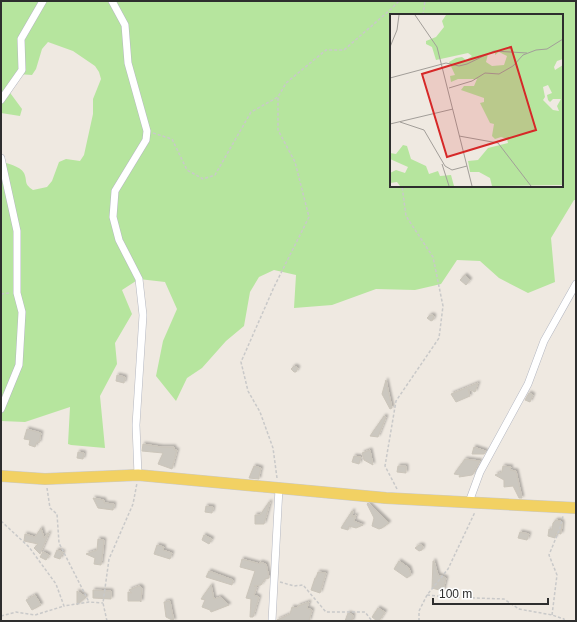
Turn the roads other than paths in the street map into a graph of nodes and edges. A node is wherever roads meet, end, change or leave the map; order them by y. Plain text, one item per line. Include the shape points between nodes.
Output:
1 (43, 1) edge
2 (112, 1) edge
3 (1, 100) edge
4 (1, 158) edge
5 (576, 284) edge
6 (1, 409) edge
7 (138, 475) junction
8 (1, 476) edge
9 (279, 488) junction
10 (474, 503) junction
11 (576, 508) edge
12 (272, 621) edge

1 - 3 street via 21,39 22,70
2 - 7 street via 125,25 128,63 147,131 146,140 115,191 114,217 119,240 139,279 143,315 136,425
4 - 6 street via 17,231 17,293 22,312 19,365
5 - 10 street via 544,341 528,384 480,472
7 - 8 main road via 45,479
7 - 9 main road
9 - 10 main road
9 - 12 street
10 - 11 main road

